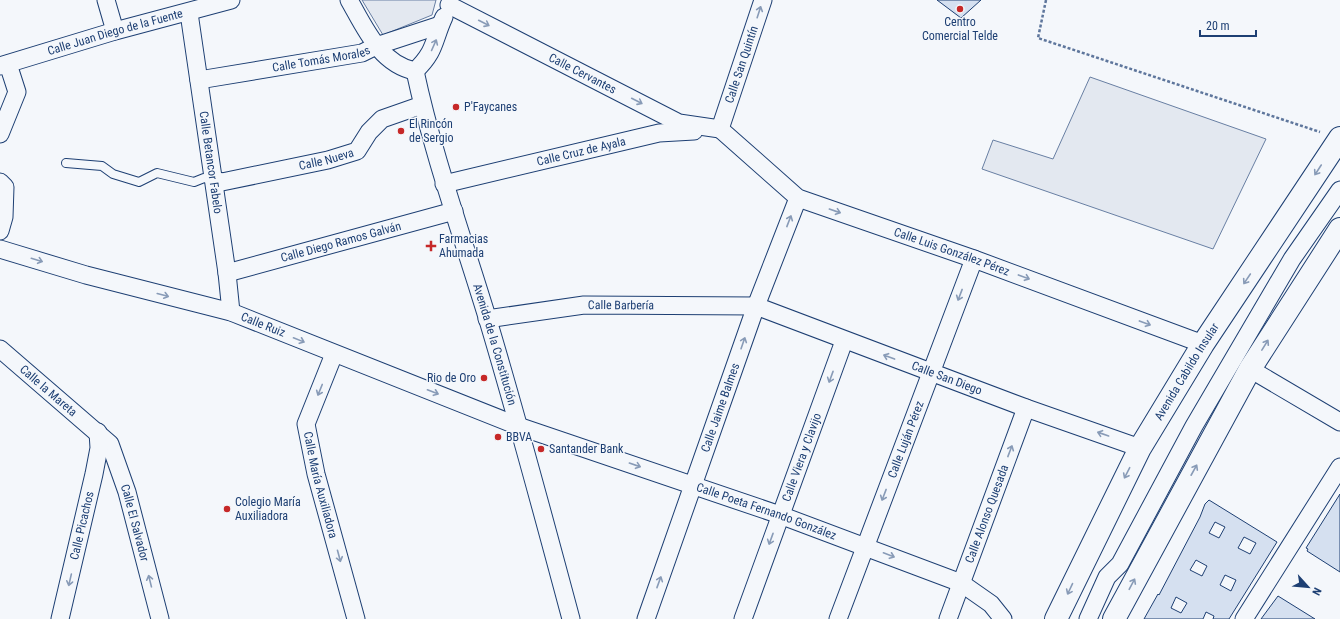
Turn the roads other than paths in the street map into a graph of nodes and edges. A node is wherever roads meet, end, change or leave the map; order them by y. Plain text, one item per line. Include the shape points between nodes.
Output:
1 (106, 0) edge
2 (231, 0) edge
3 (349, 0) edge
4 (763, 0) edge
5 (450, 3) edge
6 (189, 13) junction
7 (440, 25) junction
8 (115, 31) junction
9 (376, 46) junction
10 (4, 65) edge
11 (412, 70) junction
12 (199, 80) junction
13 (422, 105) junction
14 (720, 129) junction
15 (0, 134) edge
16 (1340, 138) edge
17 (66, 163) dead end
18 (214, 180) junction
19 (0, 182) edge
20 (444, 184) junction
21 (1340, 190) edge
22 (798, 198) junction
23 (454, 211) junction
24 (1340, 229) edge
25 (0, 231) edge
26 (0, 249) edge
27 (974, 259) junction
28 (227, 273) junction
29 (756, 306) junction
30 (231, 312) junction
31 (487, 319) junction
32 (844, 341) junction
33 (1203, 344) junction
34 (0, 349) edge
35 (334, 354) junction
36 (1250, 369) junction
37 (931, 372) junction
38 (1026, 408) junction
39 (1340, 422) edge
40 (518, 426) junction
41 (98, 432) junction
42 (1140, 448) junction
43 (1340, 467) edge
44 (120, 472) junction
45 (94, 474) junction
46 (694, 485) junction
47 (780, 515) junction
48 (865, 546) junction
49 (961, 582) junction
50 (60, 619) edge
51 (160, 619) edge
52 (356, 619) edge
53 (571, 619) edge
54 (646, 619) edge
55 (743, 619) edge
56 (838, 619) edge
57 (948, 619) edge
58 (1003, 619) edge
59 (1056, 619) edge
60 (1088, 619) edge
61 (1115, 619) edge
62 (1244, 619) edge

1 - 8 street
2 - 6 street, Calle Juan Diego de la Fuente
3 - 9 street
14 -> 4 street, Calle San Quintín
5 - 7 street
5 -> 14 street, Calle Cervantes via 679,123
6 - 8 street, Calle Juan Diego de la Fuente
6 - 12 street, Calle Betancor Fabelo
7 - 9 street, Calle Tomás Morales
11 -> 7 street via 426,61 436,44
8 - 10 street, Calle Juan Diego de la Fuente
9 - 11 street via 392,62
9 - 12 street, Calle Tomás Morales via 362,53
10 - 15 street via 16,92
11 - 13 street, Avenida de la Constitución
12 - 18 street, Calle Betancor Fabelo
13 - 18 street, Calle Nueva via 382,119 369,132 357,151 321,162 222,182
13 - 20 street, Avenida de la Constitución
14 - 20 street, Calle Cruz de Ayala via 660,132
14 - 22 street, Calle Luis González Pérez
16 -> 33 main road, Avenida Cabildo Insular
17 - 18 lane via 102,166 113,174 139,182 157,173 194,182 204,178
18 - 28 street, Calle Betancor Fabelo
19 - 25 street via 5,187 4,217
20 - 23 street, Avenida de la Constitución
21 - 60 street via 1292,259 1217,386 1120,564 1107,577
22 -> 27 street, Calle Luis González Pérez
29 -> 22 street, Calle Jaime Balmes
23 - 28 street, Calle Diego Ramos Galván
23 - 31 street, Avenida de la Constitución
36 -> 24 main road
26 -> 30 street, Calle Ruiz via 86,275
27 -> 33 street, Calle Luis González Pérez
27 -> 37 street, Calle Luján Pérez
28 - 30 street, Calle Betancor Fabelo
29 - 31 street, Calle Barbería via 584,305
29 - 32 street, Calle San Diego
46 -> 29 street, Calle Jaime Balmes
30 -> 35 street, Calle Ruiz
31 - 40 street, Avenida de la Constitución
37 -> 32 street, Calle San Diego
32 -> 47 street, Calle Viera y Clavijo
33 - 42 main road, Avenida Cabildo Insular
34 - 41 street, Calle la Mareta
35 -> 40 street, Calle Ruiz
35 -> 52 street, Calle María Auxiliadora via 306,424 316,474
36 - 39 street
61 -> 36 main road
37 - 38 street, Calle San Diego
37 -> 48 street, Calle Luján Pérez
42 -> 38 street, Calle San Diego
49 -> 38 street, Calle Alonso Quesada
40 -> 46 street, Calle Poeta Fernando González
40 - 53 street, Avenida de la Constitución
41 - 44 street, Calle El Salvador via 110,444
41 - 45 street, Calle Picachos via 99,448
42 -> 59 main road, Avenida Cabildo Insular
43 - 62 street
44 - 45 street
51 -> 44 street, Calle El Salvador
45 -> 50 street, Calle Picachos
46 - 47 street, Calle Poeta Fernando González
54 -> 46 street, Calle Jaime Balmes
47 - 48 street, Calle Poeta Fernando González
47 -> 55 street, Calle Viera y Clavijo
48 -> 49 street, Calle Poeta Fernando González
48 - 56 street, Calle Luján Pérez
49 - 57 street, Calle Alonso Quesada
49 - 58 street, Calle Poeta Fernando González via 991,604

